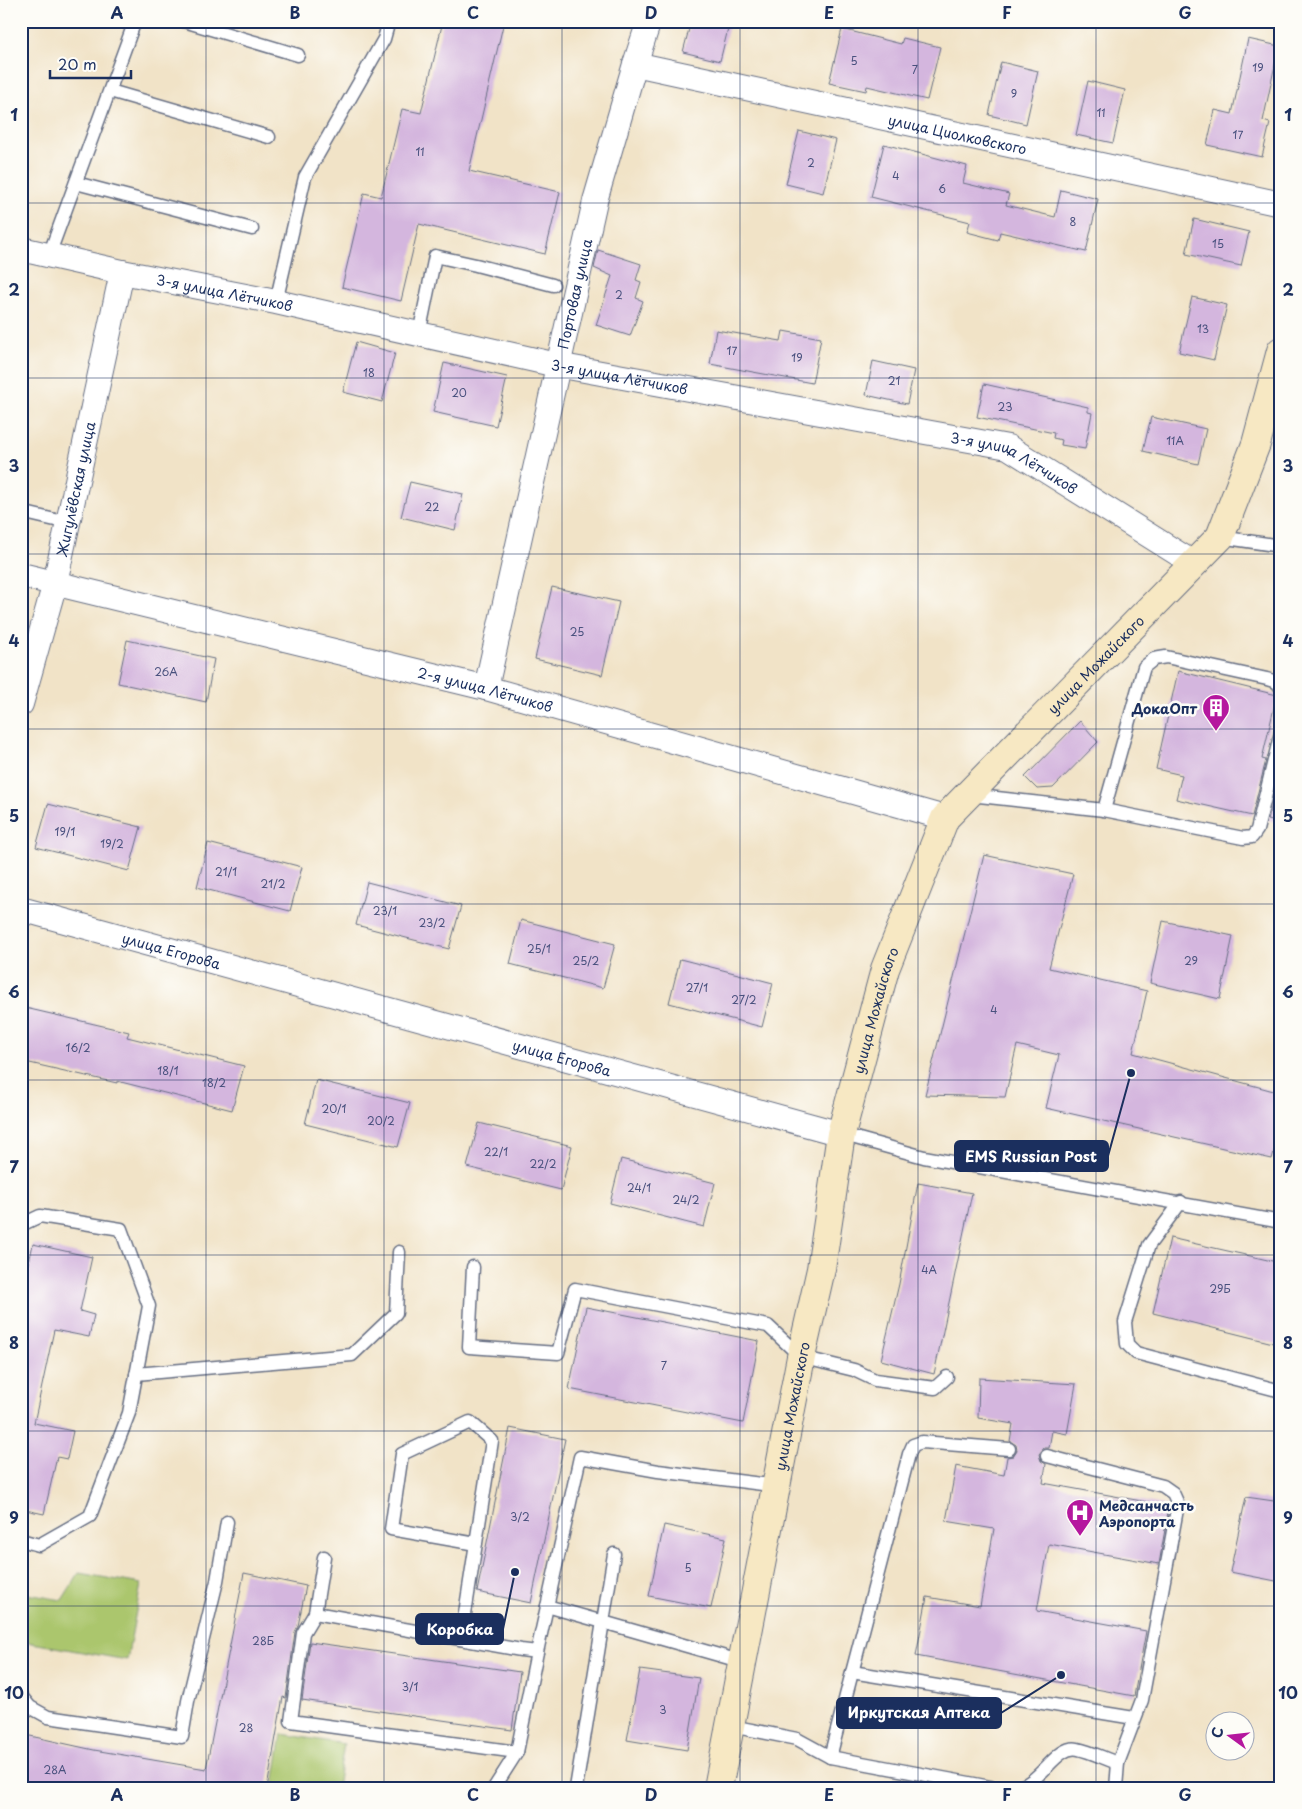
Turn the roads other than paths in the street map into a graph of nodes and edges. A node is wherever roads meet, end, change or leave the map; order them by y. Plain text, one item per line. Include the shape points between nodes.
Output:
1 (135, 21) edge
2 (184, 21) edge
3 (389, 21) edge
4 (646, 22) edge
5 (298, 55) dead end
6 (635, 64) junction
7 (110, 91) junction
8 (269, 137) dead end
9 (76, 183) junction
10 (1281, 204) edge
11 (252, 229) dead end
12 (21, 248) edge
13 (49, 255) junction
14 (122, 272) junction
15 (553, 285) dead end
16 (276, 302) junction
17 (419, 334) junction
18 (1281, 351) edge
19 (557, 365) junction
20 (21, 512) edge
21 (68, 524) junction
22 (1220, 537) junction
23 (1281, 546) edge
24 (1193, 563) junction
25 (21, 575) edge
26 (55, 583) junction
27 (486, 688) junction
28 (1281, 688) edge
29 (21, 704) edge
30 (1281, 732) edge
31 (968, 795) junction
32 (1104, 810) junction
33 (945, 818) junction
34 (21, 909) edge
35 (841, 1134) junction
36 (1181, 1202) junction
37 (1279, 1218) edge
38 (21, 1225) edge
39 (399, 1252) dead end
40 (473, 1267) dead end
41 (801, 1357) junction
42 (136, 1374) junction
43 (947, 1377) dead end
44 (1281, 1390) edge
45 (1009, 1448) dead end
46 (1047, 1456) dead end
47 (778, 1486) junction
48 (227, 1522) dead end
49 (21, 1540) edge
50 (476, 1544) junction
51 (614, 1554) dead end
52 (324, 1558) dead end
53 (547, 1606) junction
54 (316, 1613) junction
55 (602, 1621) junction
56 (461, 1639) junction
57 (538, 1652) junction
58 (743, 1662) junction
59 (852, 1672) junction
60 (21, 1696) edge
61 (1134, 1718) junction
62 (731, 1726) junction
63 (517, 1752) junction
64 (830, 1757) junction
65 (1118, 1763) junction
66 (1022, 1787) edge
67 (494, 1788) edge
68 (577, 1788) edge
69 (718, 1788) edge
70 (996, 1788) edge
71 (1116, 1788) edge

1 - 7 lane
2 - 5 lane
3 - 16 lane via 384,40 305,177
4 - 6 street, Портовая улица
6 - 10 street, улица Циолковского
6 - 19 street, Портовая улица via 595,201
7 - 8 lane
7 - 9 lane
9 - 11 lane
9 - 13 lane
12 - 13 street, 3-я улица Лётчиков
13 - 14 street, 3-я улица Лётчиков
14 - 16 street, 3-я улица Лётчиков
14 - 21 street, Жигулёвская улица
15 - 17 lane via 435,256
16 - 17 street, 3-я улица Лётчиков
17 - 19 street, 3-я улица Лётчиков
18 - 22 street, улица Можайского via 1256,444
19 - 24 street, 3-я улица Лётчиков via 1008,448
19 - 27 street, Портовая улица
20 - 21 lane
21 - 26 street, Жигулёвская улица
22 - 23 lane
22 - 24 street, улица Можайского
24 - 31 street, улица Можайского
25 - 26 street, 2-я улица Лётчиков
26 - 27 street, 2-я улица Лётчиков
26 - 29 street, Жигулёвская улица
27 - 33 street, 2-я улица Лётчиков
28 - 32 lane via 1277,682 1258,677 1166,657 1154,659 1144,667
30 - 32 lane via 1257,830 1252,837 1243,838
31 - 32 lane
31 - 33 street, улица Можайского
33 - 35 street, улица Можайского via 885,969
34 - 35 street, улица Егорова
35 - 36 lane, улица Егорова via 924,1157
35 - 41 street, улица Можайского via 821,1269
36 - 37 lane, улица Егорова
36 - 44 lane via 1149,1245 1126,1322 1127,1344 1136,1353
38 - 42 lane via 40,1216 121,1229 149,1306
39 - 42 lane via 396,1313 352,1355
40 - 41 lane via 469,1347 558,1353 576,1288 768,1326
41 - 43 lane via 854,1370 875,1380 935,1388
41 - 47 street, улица Можайского
42 - 49 lane via 129,1412 90,1516 38,1545
45 - 59 lane via 922,1442 913,1445
46 - 61 lane via 1163,1486 1173,1493 1178,1504 1142,1700
47 - 53 lane via 658,1471 580,1457
47 - 58 street, улица Можайского
48 - 60 lane via 182,1737 48,1717 30,1707
50 - 50 lane via 492,1441 470,1422 402,1454 391,1529
50 - 56 lane
51 - 55 lane
52 - 54 lane
53 - 55 lane
53 - 57 lane
54 - 56 lane
54 - 63 lane via 303,1633 291,1721
55 - 58 lane
55 - 68 lane
56 - 57 lane
57 - 63 lane
58 - 62 street, улица Можайского
59 - 61 lane
59 - 64 lane
61 - 65 lane
62 - 64 lane via 796,1739
62 - 69 street, улица Можайского
63 - 67 lane
64 - 70 lane
65 - 66 lane via 1076,1748 1062,1751 1036,1778
65 - 71 lane

